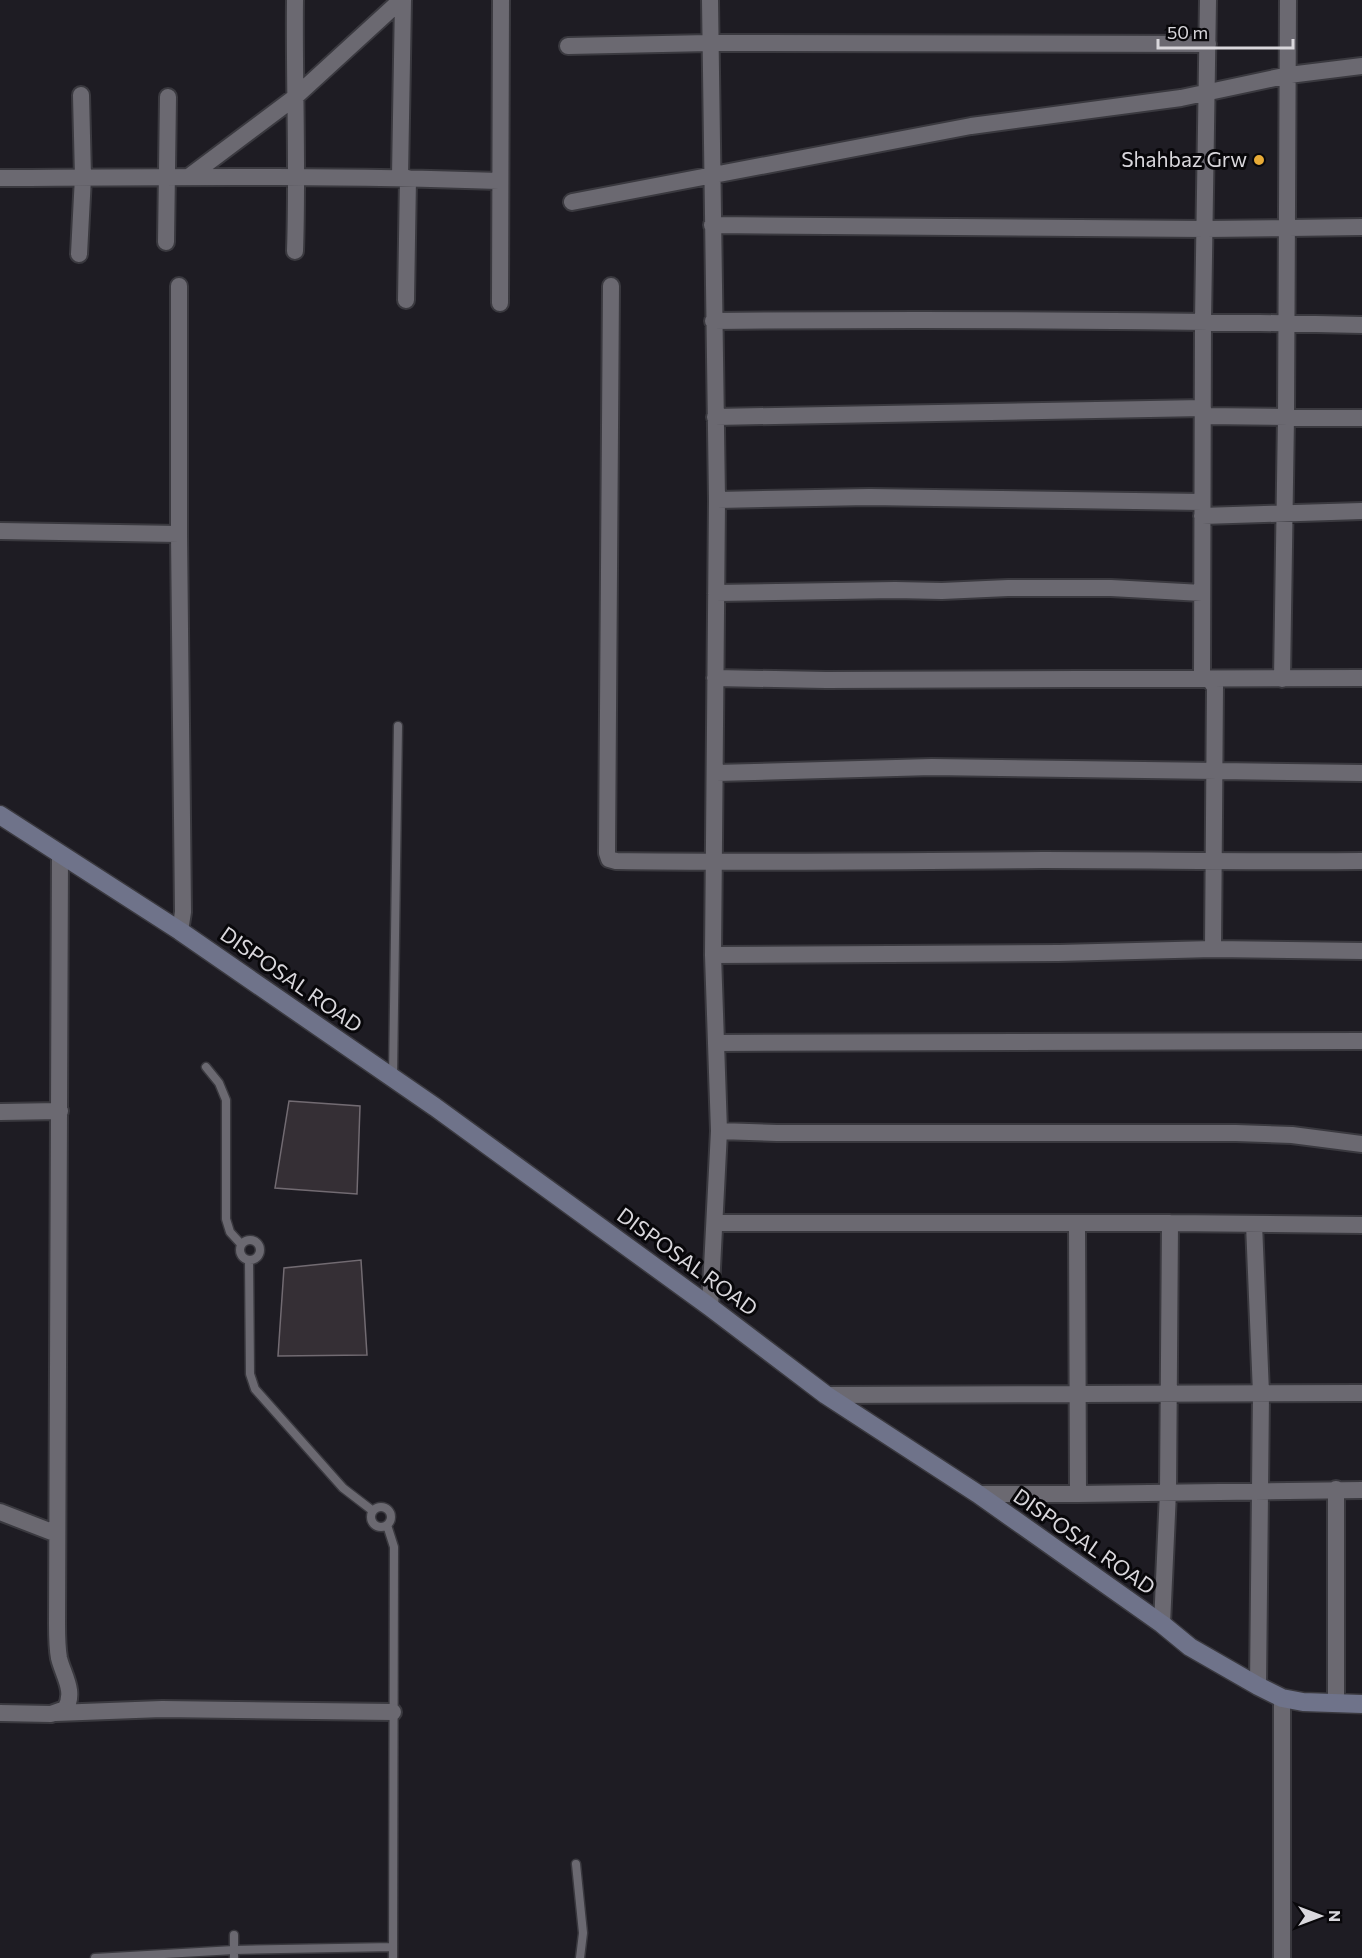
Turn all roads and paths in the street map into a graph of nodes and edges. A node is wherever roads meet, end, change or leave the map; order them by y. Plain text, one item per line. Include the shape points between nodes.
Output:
1 (295, 0) edge
2 (402, 0) edge
3 (501, 0) edge
4 (710, 0) edge
5 (1208, 0) edge
6 (1288, 0) edge
7 (709, 43) junction
8 (1208, 44) junction
9 (568, 46) dead end
10 (1362, 66) edge
11 (1288, 75) junction
12 (1206, 93) junction
13 (81, 95) dead end
14 (168, 97) dead end
15 (294, 98) junction
16 (167, 176) junction
17 (190, 176) junction
18 (711, 176) junction
19 (82, 177) junction
20 (0, 178) edge
21 (297, 178) junction
22 (404, 178) junction
23 (499, 181) junction
24 (572, 202) dead end
25 (712, 225) junction
26 (1362, 227) edge
27 (1287, 228) junction
28 (1206, 229) junction
29 (166, 242) dead end
30 (295, 251) dead end
31 (79, 254) dead end
32 (179, 286) dead end
33 (611, 286) dead end
34 (406, 300) dead end
35 (500, 303) dead end
36 (713, 321) junction
37 (1203, 321) junction
38 (1287, 323) junction
39 (1362, 324) edge
40 (1203, 412) junction
41 (715, 417) junction
42 (1286, 417) junction
43 (1362, 418) edge
44 (717, 500) junction
45 (1202, 509) junction
46 (1362, 511) edge
47 (1285, 512) junction
48 (0, 531) edge
49 (179, 534) junction
50 (716, 593) junction
51 (1202, 593) junction
52 (715, 678) junction
53 (1362, 678) edge
54 (1282, 679) junction
55 (1210, 680) junction
56 (398, 726) dead end
57 (1214, 770) junction
58 (1362, 772) edge
59 (716, 773) junction
60 (0, 816) edge
61 (60, 854) junction
62 (1362, 861) edge
63 (1214, 862) junction
64 (714, 863) junction
65 (180, 931) junction
66 (1213, 949) junction
67 (1362, 951) edge
68 (713, 955) junction
69 (1362, 1041) edge
70 (717, 1043) junction
71 (206, 1067) dead end
72 (393, 1078) junction
73 (60, 1111) junction
74 (0, 1112) edge
75 (719, 1131) junction
76 (1362, 1144) edge
77 (715, 1223) junction
78 (1170, 1223) junction
79 (1077, 1224) junction
80 (1254, 1224) junction
81 (1362, 1225) edge
82 (241, 1244) junction
83 (249, 1260) junction
84 (710, 1307) junction
85 (1261, 1393) junction
86 (1362, 1393) edge
87 (1078, 1394) junction
88 (1168, 1394) junction
89 (826, 1395) junction
90 (1336, 1489) junction
91 (1362, 1490) edge
92 (1260, 1491) junction
93 (1168, 1492) junction
94 (978, 1494) junction
95 (1078, 1494) junction
96 (374, 1511) junction
97 (0, 1512) edge
98 (387, 1525) junction
99 (57, 1534) junction
100 (1162, 1624) junction
101 (1258, 1686) junction
102 (1282, 1698) junction
103 (1336, 1703) junction
104 (1362, 1704) edge
105 (393, 1712) junction
106 (0, 1713) edge
107 (56, 1713) junction
108 (576, 1864) dead end
109 (234, 1935) dead end
110 (393, 1947) junction
111 (234, 1954) edge
112 (288, 1954) edge
113 (95, 1958) edge
114 (393, 1958) edge
115 (580, 1958) edge
116 (1282, 1958) edge

1 - 15 street
2 - 15 street
2 - 22 street
3 - 23 street
4 - 7 street
5 - 8 street
6 - 11 street
7 - 8 street
7 - 9 street
7 - 18 street
8 - 12 street
10 - 11 street
11 - 12 street
11 - 27 street
12 - 18 street via 971,126
12 - 28 street
13 - 19 street
14 - 16 street
15 - 17 street
15 - 21 street
16 - 17 street
16 - 19 street
16 - 29 street
17 - 21 street
18 - 24 street
18 - 25 street
19 - 20 street
19 - 31 street
21 - 22 street
21 - 30 street
22 - 23 street
22 - 34 street
23 - 35 street
25 - 28 street
25 - 36 street
26 - 27 street
27 - 28 street
27 - 38 street
28 - 37 street
32 - 49 street
33 - 64 street via 607,853 609,859 616,861
36 - 37 street
36 - 41 street
37 - 38 street
37 - 40 street
38 - 39 street
38 - 42 street
40 - 41 street
40 - 42 street
40 - 45 street
41 - 44 street
42 - 43 street
42 - 47 street
44 - 45 street via 869,497
44 - 50 street
45 - 47 street
45 - 51 street
46 - 47 street
47 - 54 street
48 - 49 street
49 - 65 street via 183,912
50 - 51 street via 1110,588
50 - 52 street
51 - 55 street via 1202,676
52 - 55 street
52 - 59 street
53 - 54 street
54 - 55 street
55 - 57 street via 1215,687
56 - 72 lane
57 - 58 street
57 - 59 street via 933,767
57 - 63 street
59 - 64 street
60 - 61 street, DISPOSAL ROAD
61 - 65 street, DISPOSAL ROAD
61 - 73 street
62 - 63 street
63 - 64 street
63 - 66 street
64 - 68 street
65 - 72 street, DISPOSAL ROAD
66 - 67 street
66 - 68 street
68 - 70 street
69 - 70 street
70 - 75 street
71 - 82 lane via 226,1100 226,1219 230,1232
72 - 84 street, DISPOSAL ROAD
73 - 74 street
73 - 99 street
75 - 76 street via 1236,1133
75 - 77 street
77 - 79 street
77 - 84 street
78 - 79 street
78 - 80 street
78 - 88 street
79 - 87 street
80 - 81 street
80 - 85 street
82 - 83 lane via 240,1252
82 - 83 lane via 252,1239 258,1245 259,1253
83 - 96 lane via 250,1374 255,1389 337,1482
84 - 89 street, DISPOSAL ROAD
85 - 86 street
85 - 88 street
85 - 92 street
87 - 88 street
87 - 89 street
87 - 95 street
88 - 93 street
89 - 94 street, DISPOSAL ROAD
90 - 91 street
90 - 92 street
90 - 103 street
92 - 93 street
92 - 101 street
93 - 95 street
93 - 100 street
94 - 95 street
94 - 100 street, DISPOSAL ROAD
96 - 98 lane via 371,1517 375,1525
96 - 98 lane via 379,1507 387,1509 391,1517
97 - 99 street
98 - 105 lane via 394,1547
99 - 107 street via 58,1648 69,1696 65,1709
100 - 101 street, DISPOSAL ROAD via 1190,1647
101 - 102 street, DISPOSAL ROAD
102 - 103 street, DISPOSAL ROAD
102 - 116 street
103 - 104 street, DISPOSAL ROAD
105 - 107 street via 162,1709
105 - 110 lane
106 - 107 street
108 - 115 lane via 583,1933
109 - 111 lane
110 - 112 lane
110 - 114 lane
111 - 112 lane
111 - 113 lane

